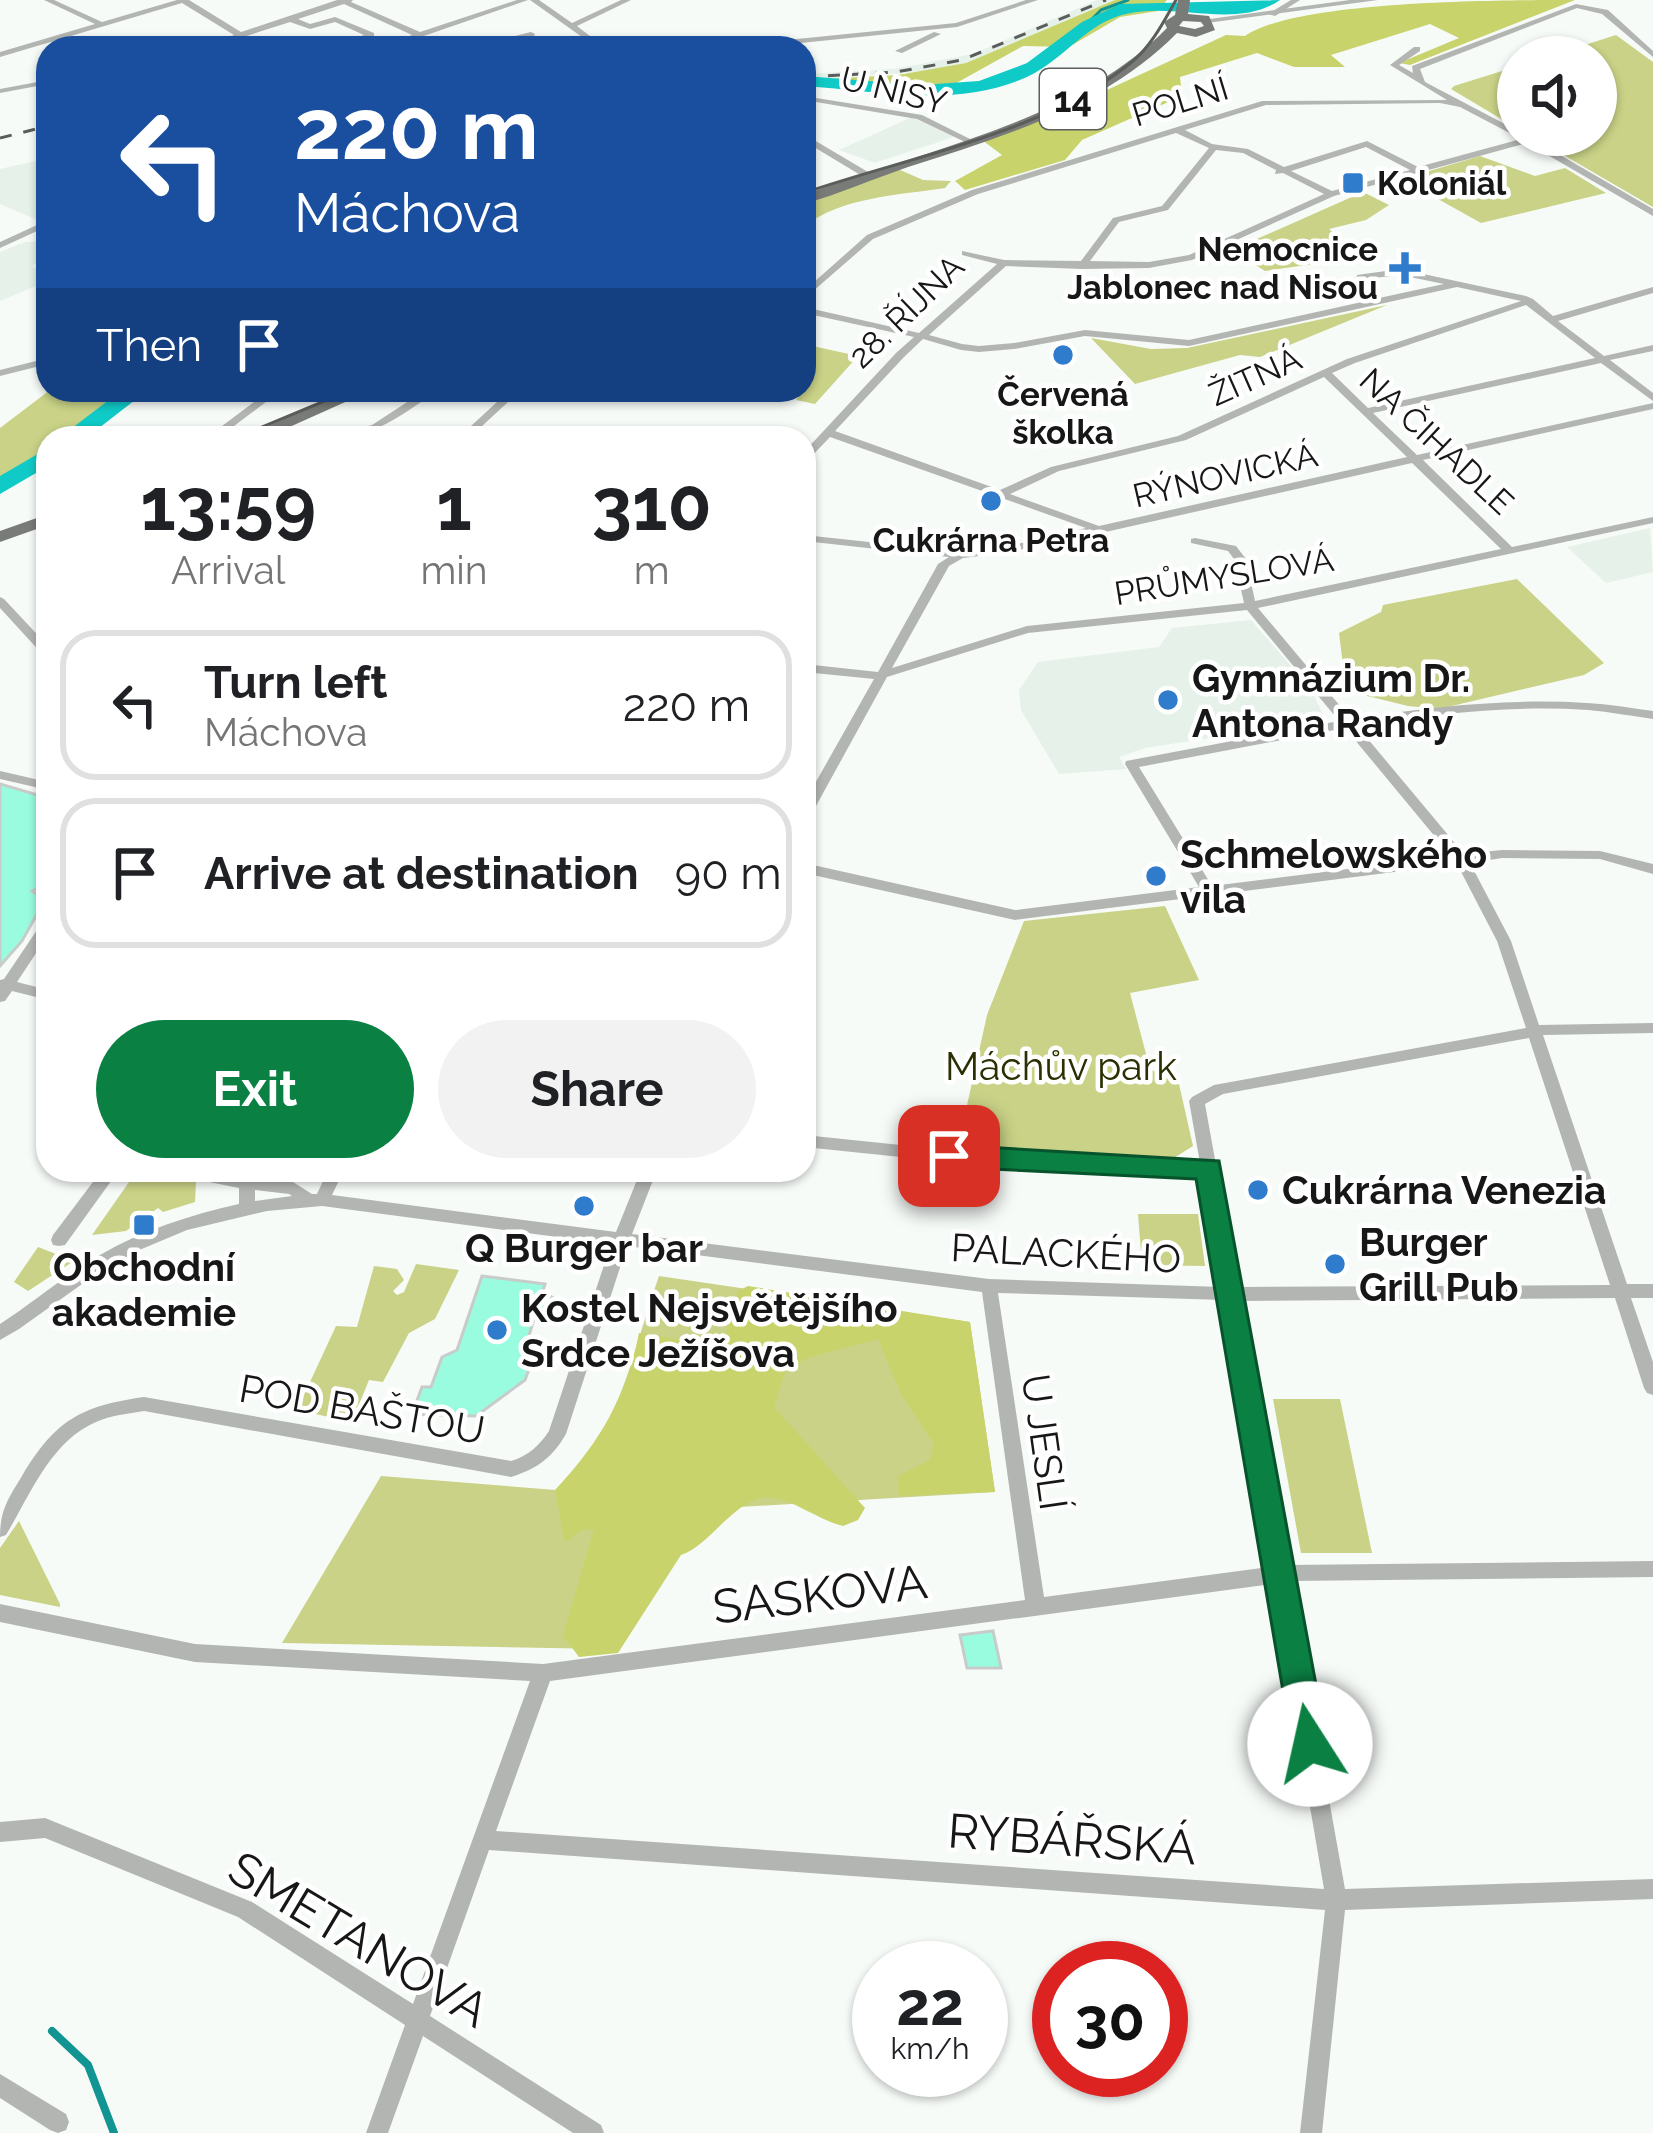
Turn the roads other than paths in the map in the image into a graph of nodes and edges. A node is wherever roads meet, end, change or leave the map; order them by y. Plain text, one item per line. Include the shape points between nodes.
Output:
1 (48, 0) edge
2 (184, 0) edge
3 (345, 0) edge
4 (524, 0) edge
5 (534, 0) edge
6 (628, 0) edge
7 (1034, 0) edge
8 (1296, 0) edge
9 (1373, 0) edge
10 (1272, 14) junction
11 (471, 18) junction
12 (291, 19) junction
13 (1190, 20) edge
14 (102, 25) junction
15 (956, 25) junction
16 (571, 26) junction
17 (419, 34) junction
18 (531, 34) dead end
19 (240, 35) junction
20 (65, 36) edge
21 (237, 36) edge
22 (368, 36) edge
23 (414, 36) edge
24 (475, 36) edge
25 (523, 36) edge
26 (586, 36) edge
27 (816, 39) edge
28 (36, 44) edge
29 (1418, 49) dead end
30 (899, 51) dead end
31 (0, 55) edge
32 (1653, 55) edge
33 (1416, 78) junction
34 (36, 85) edge
35 (29, 86) junction
36 (36, 90) edge
37 (0, 91) edge
38 (816, 100) edge
39 (1466, 105) junction
40 (1497, 123) edge
41 (1178, 130) junction
42 (968, 140) junction
43 (816, 144) edge
44 (1497, 145) edge
45 (1214, 147) junction
46 (1555, 156) edge
47 (1417, 170) junction
48 (1278, 172) junction
49 (865, 174) junction
50 (1331, 194) junction
51 (816, 195) edge
52 (1653, 213) edge
53 (36, 228) edge
54 (0, 245) edge
55 (965, 254) dead end
56 (1004, 263) junction
57 (1082, 266) junction
58 (1458, 284) junction
59 (816, 285) edge
60 (1653, 290) edge
61 (1491, 291) junction
62 (1470, 292) dead end
63 (1379, 298) junction
64 (1530, 301) junction
65 (1399, 309) dead end
66 (816, 313) edge
67 (1553, 319) junction
68 (920, 336) junction
69 (944, 342) junction
70 (992, 346) junction
71 (1653, 348) edge
72 (1608, 362) junction
73 (36, 364) edge
74 (0, 373) edge
75 (1326, 373) junction
76 (261, 402) edge
77 (336, 402) edge
78 (414, 402) edge
79 (503, 402) edge
80 (1653, 402) edge
81 (1368, 411) junction
82 (228, 426) edge
83 (278, 426) edge
84 (378, 426) edge
85 (476, 426) edge
86 (827, 432) junction
87 (816, 444) edge
88 (1417, 460) junction
89 (1002, 493) junction
90 (1653, 520) edge
91 (36, 524) edge
92 (1102, 530) junction
93 (0, 537) edge
94 (816, 539) edge
95 (1195, 541) dead end
96 (1509, 550) junction
97 (962, 555) junction
98 (0, 601) edge
99 (1250, 606) junction
100 (36, 639) edge
101 (816, 669) edge
102 (878, 676) junction
103 (1653, 716) edge
104 (1349, 727) junction
105 (0, 775) edge
106 (36, 783) edge
107 (816, 792) edge
108 (1460, 859) junction
109 (1653, 869) edge
110 (816, 871) edge
111 (1209, 892) junction
112 (36, 941) edge
113 (3, 989) edge
114 (36, 993) edge
115 (1653, 1028) edge
116 (1534, 1035) junction
117 (816, 1142) edge
118 (1209, 1169) junction
119 (102, 1182) edge
120 (242, 1182) edge
121 (328, 1182) edge
122 (644, 1182) edge
123 (247, 1183) junction
124 (316, 1201) junction
125 (247, 1209) junction
126 (59, 1240) dead end
127 (622, 1242) junction
128 (988, 1286) junction
129 (1653, 1291) edge
130 (1622, 1292) junction
131 (1230, 1294) junction
132 (0, 1334) edge
133 (1653, 1388) edge
134 (0, 1529) edge
135 (1653, 1569) edge
136 (1280, 1575) junction
137 (1036, 1608) junction
138 (0, 1613) edge
139 (543, 1673) junction
140 (0, 1832) edge
141 (485, 1840) junction
142 (1653, 1889) edge
143 (1336, 1900) junction
144 (416, 2023) junction
145 (0, 2085) edge
146 (58, 2122) dead end
147 (377, 2133) edge
148 (593, 2133) edge
149 (1311, 2133) edge

1 - 14 street
2 - 14 street
2 - 19 street
3 - 12 street
3 - 17 street
4 - 11 street
5 - 16 street
6 - 16 street
7 - 15 street
8 - 10 street
9 - 10 street
10 - 13 street
11 - 17 street
11 - 24 street
12 - 19 street
12 - 22 street via 310,27 335,19
13 - 42 main road, 14 via 1110,83
14 - 20 street
15 - 27 street
15 - 30 street
16 - 26 street
17 - 23 street
18 - 25 street
19 - 21 street
28 - 31 street
29 - 33 street via 1394,65
32 - 33 street via 1605,13 1576,6 1429,58 1415,68
33 - 39 street
34 - 35 street
35 - 36 street
35 - 37 street
38 - 42 street, U NISY via 919,117
39 - 40 street
39 - 41 street, POLNÍ via 1274,103
41 - 45 street
41 - 59 street, POLNÍ via 958,198 870,237
42 - 49 main road, 14
43 - 49 street
44 - 47 street
45 - 48 street via 1245,152
45 - 57 street via 1166,208 1116,220
46 - 52 street
47 - 48 street via 1367,145
47 - 50 street
48 - 50 street
49 - 51 main road, 14
50 - 57 street via 1192,257
53 - 54 street
55 - 56 street
56 - 57 street
56 - 68 street, 28. ŘÍJNA
58 - 61 street
58 - 63 street
58 - 63 street via 1409,274 1360,277 1360,288
60 - 67 street
61 - 62 street
61 - 64 street
63 - 65 street
63 - 70 street via 1189,343 1156,346 1085,333
64 - 67 street
64 - 75 street, ŽITNÁ
66 - 68 street
67 - 72 street
68 - 69 street
68 - 86 street, 28. ŘÍJNA
69 - 70 street
69 - 70 street
71 - 72 street
72 - 80 street
72 - 81 street
73 - 74 street
75 - 81 street, NA ČIHADLE
75 - 89 street, ŽITNÁ via 1182,438 1055,469
76 - 82 street
77 - 83 main road
78 - 84 street
79 - 85 street
80 - 88 street, RÝNOVICKÁ
81 - 88 street, NA ČIHADLE
86 - 87 street, 28. ŘÍJNA
86 - 89 street
88 - 92 street, RÝNOVICKÁ
88 - 96 street, NA ČIHADLE
89 - 92 street
90 - 96 street, PRŮMYSLOVÁ
91 - 93 main road
92 - 97 street, RÝNOVICKÁ
94 - 97 street, RÝNOVICKÁ
95 - 99 street via 1232,548
96 - 99 street, PRŮMYSLOVÁ
97 - 102 street via 944,564
98 - 100 street
99 - 102 street, PRŮMYSLOVÁ via 1027,629
99 - 104 street
101 - 102 street, PRŮMYSLOVÁ
102 - 107 street
103 - 104 street via 1599,704 1511,704
104 - 108 street
104 - 111 street via 1130,764
105 - 106 street
108 - 109 street via 1561,852
108 - 111 street
108 - 116 street via 1504,940
110 - 111 street via 1015,915
112 - 113 street
113 - 114 street
115 - 116 street
116 - 118 street via 1206,1093 1197,1100
116 - 130 street
117 - 118 street
118 - 131 street
119 - 126 street
120 - 123 street
121 - 124 street
122 - 127 street
123 - 124 street via 293,1188
123 - 125 street
124 - 125 street
124 - 127 street, PALACKÉHO
125 - 132 street via 109,1257
127 - 128 street, PALACKÉHO
127 - 134 street, POD BAŠTOU via 557,1435 528,1465 512,1469 144,1404 102,1408 64,1426
128 - 131 street, PALACKÉHO
128 - 137 street, U JESLÍ
129 - 130 street, PALACKÉHO
130 - 131 street, PALACKÉHO
130 - 133 street
131 - 136 street
135 - 136 street, SASKOVA
136 - 137 street, SASKOVA
136 - 143 street
137 - 139 street, SASKOVA
138 - 139 street, SASKOVA via 195,1653
139 - 141 street
140 - 144 street, SMETANOVA via 45,1828 245,1909
141 - 143 street, RYBÁŘSKÁ
141 - 144 street
142 - 143 street, RYBÁŘSKÁ
143 - 149 street
144 - 147 street
144 - 148 street, SMETANOVA
145 - 146 street

